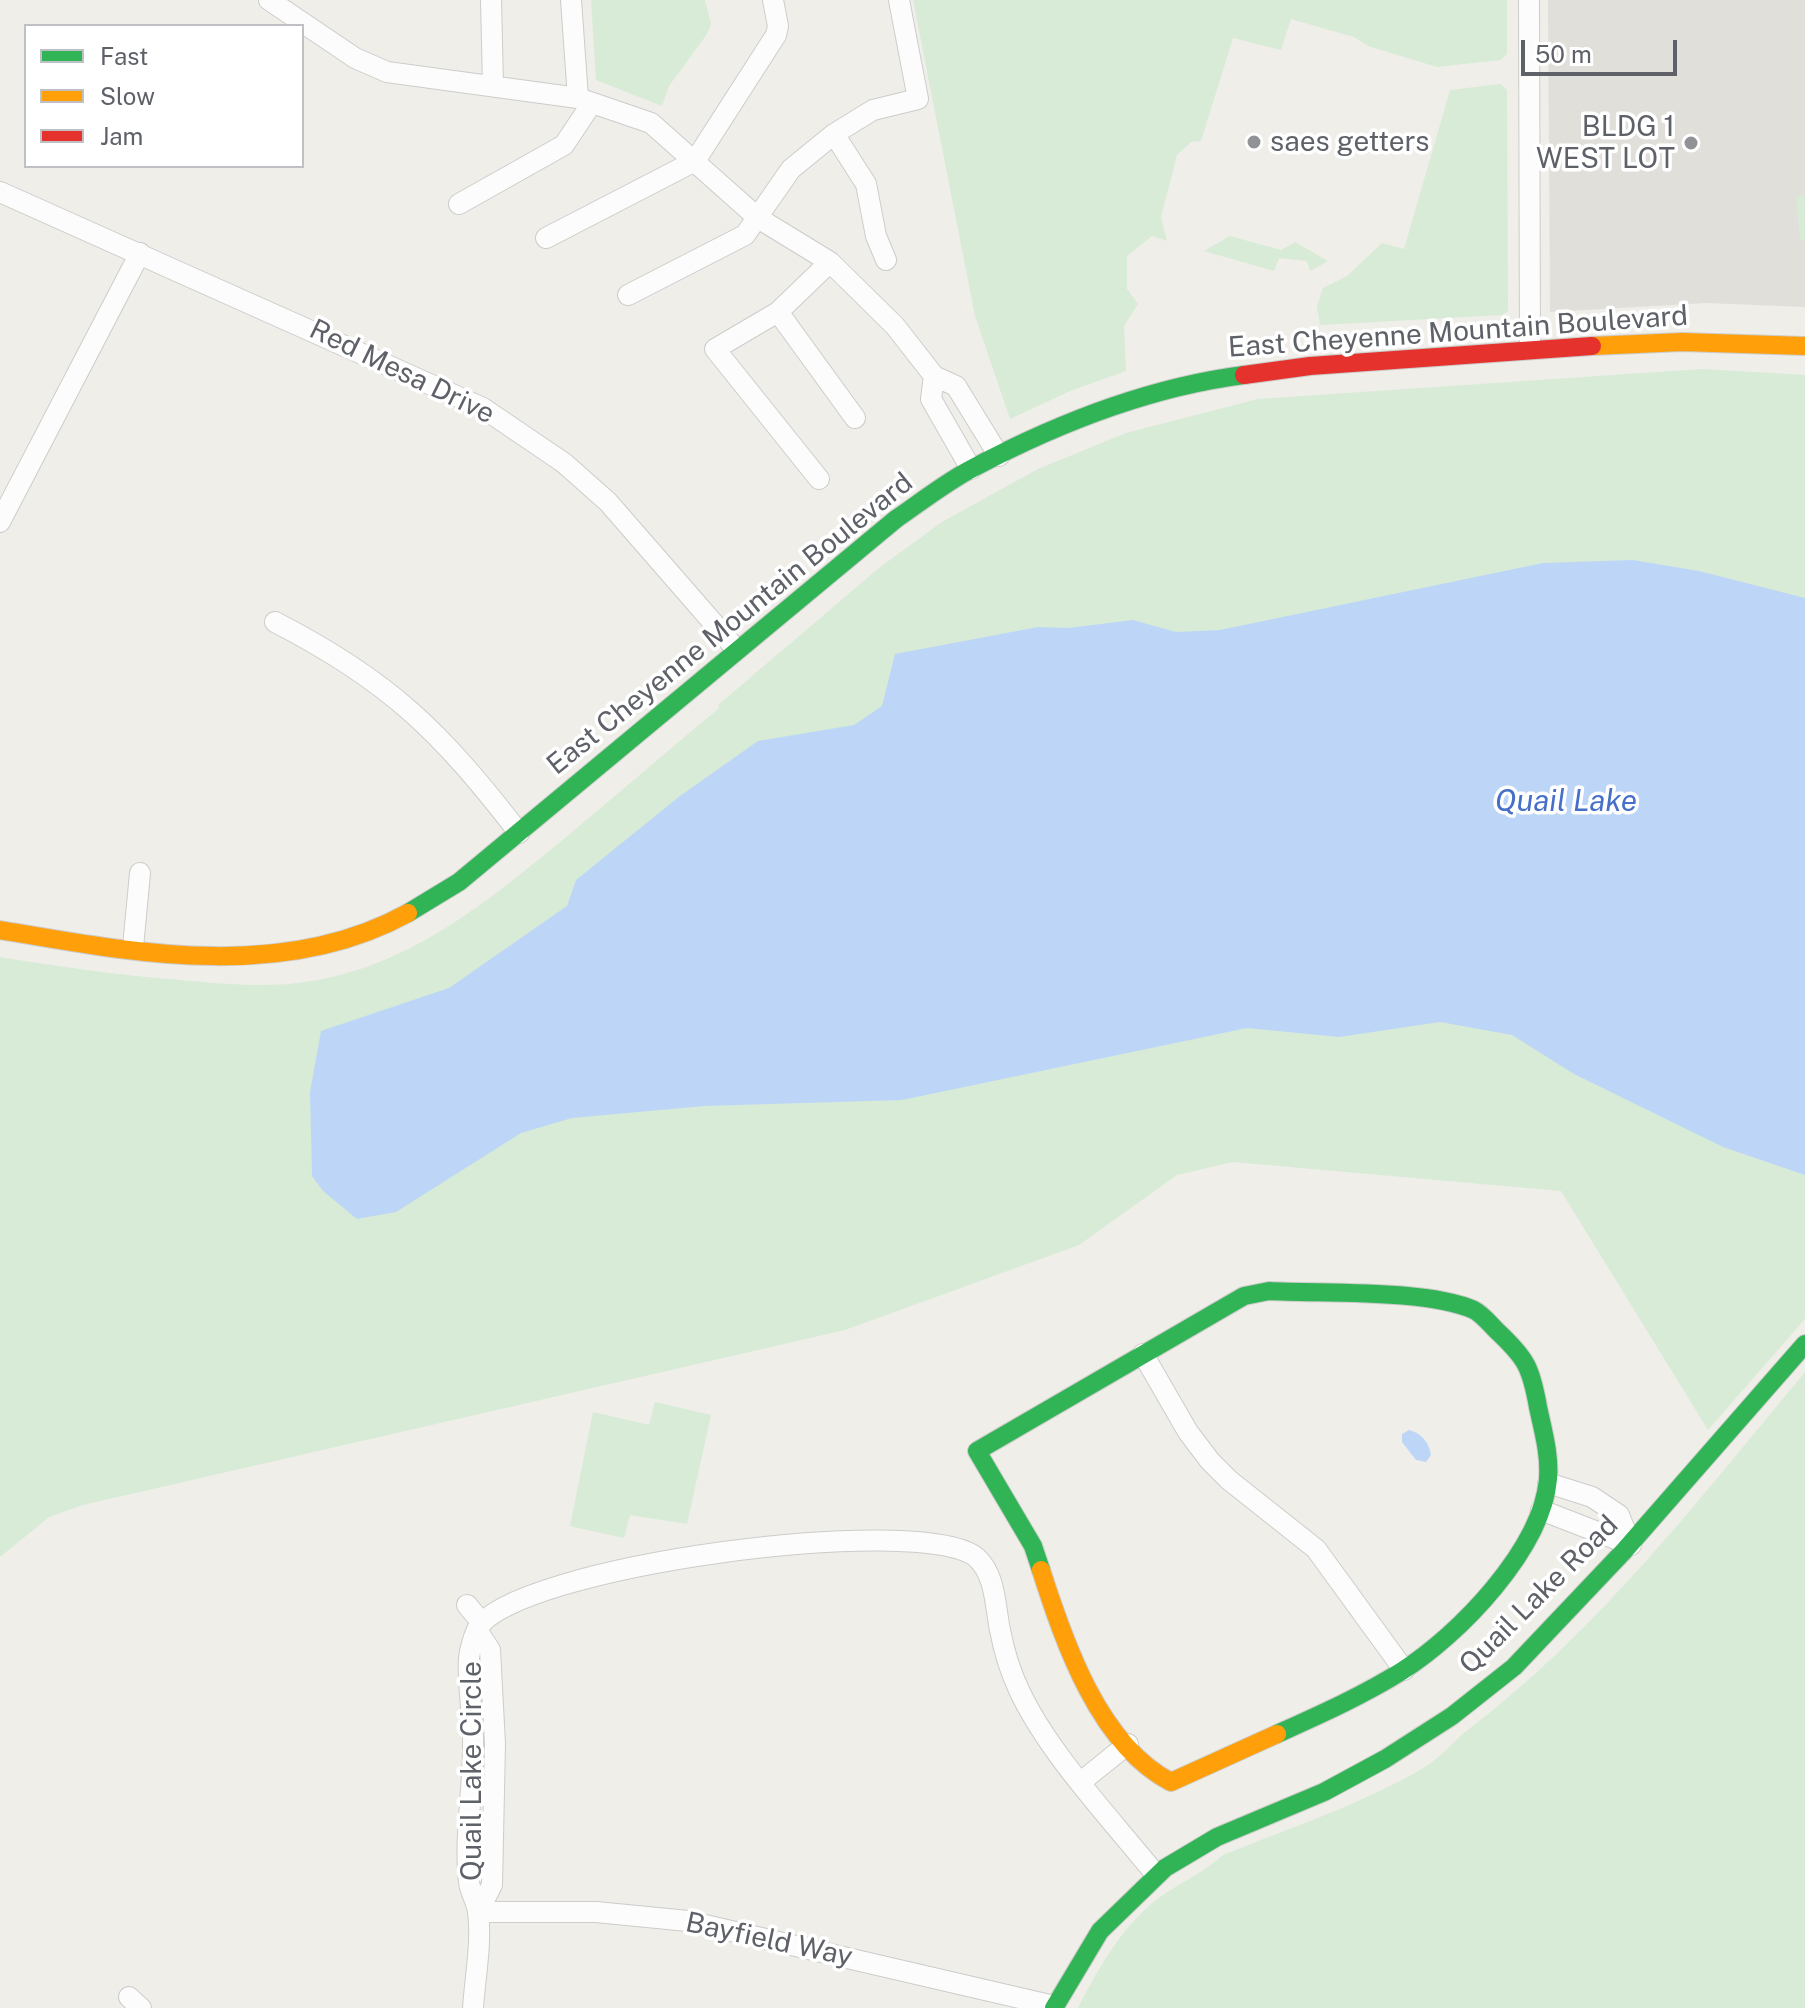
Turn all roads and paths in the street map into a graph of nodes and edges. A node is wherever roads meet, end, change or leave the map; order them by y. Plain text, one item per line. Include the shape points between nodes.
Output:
1 (491, 0) edge
2 (571, 0) edge
3 (773, 0) edge
4 (899, 0) edge
5 (1529, 0) edge
6 (279, 2) edge
7 (493, 85) junction
8 (585, 101) junction
9 (834, 134) junction
10 (695, 161) junction
11 (0, 192) edge
12 (459, 204) dead end
13 (758, 218) junction
14 (546, 238) dead end
15 (140, 253) junction
16 (886, 260) dead end
17 (830, 262) junction
18 (628, 295) dead end
19 (778, 312) junction
20 (1805, 346) edge
21 (1530, 349) junction
22 (934, 376) junction
23 (855, 418) dead end
24 (999, 456) junction
25 (971, 469) junction
26 (819, 479) dead end
27 (0, 522) edge
28 (275, 622) dead end
29 (736, 649) junction
30 (519, 833) junction
31 (140, 873) dead end
32 (0, 930) edge
33 (133, 947) junction
34 (1805, 1344) edge
35 (1143, 1354) junction
36 (1548, 1483) junction
37 (1541, 1510) junction
38 (1631, 1545) junction
39 (467, 1605) dead end
40 (479, 1626) junction
41 (1404, 1670) junction
42 (1128, 1744) junction
43 (1082, 1781) junction
44 (1156, 1875) junction
45 (478, 1912) junction
46 (1054, 2007) edge
47 (473, 2008) edge

1 - 7 street
2 - 8 street
3 - 10 street via 776,35
4 - 9 street via 918,99 873,110
5 - 21 street
6 - 7 street via 369,66
7 - 8 street
8 - 10 street via 651,123
8 - 12 street via 564,145
9 - 13 street via 791,169
9 - 16 street via 866,184
10 - 13 street
10 - 14 street
11 - 15 street, Red Mesa Drive
13 - 17 street
13 - 18 street via 745,235
15 - 27 street
15 - 29 street, Red Mesa Drive via 441,386 515,429 608,502
17 - 19 street
17 - 22 street via 895,326
19 - 23 street
19 - 26 street via 715,349
20 - 21 street, East Cheyenne Mountain Boulevard via 1737,341
21 - 24 street, East Cheyenne Mountain Boulevard via 1211,379 1115,406
22 - 24 street via 956,386
22 - 25 street via 931,399
24 - 25 street, East Cheyenne Mountain Boulevard
25 - 29 street, East Cheyenne Mountain Boulevard via 896,519
28 - 30 street via 343,658 414,711
29 - 30 street, East Cheyenne Mountain Boulevard
30 - 33 street, East Cheyenne Mountain Boulevard via 425,905 338,943 271,954
31 - 33 street
32 - 33 street, East Cheyenne Mountain Boulevard
34 - 38 street, Quail Lake Road
35 - 36 street via 1257,1292 1460,1304 1476,1311 1531,1369 1549,1460
35 - 41 street via 1210,1461 1316,1549
35 - 42 street via 977,1451 1033,1546 1069,1656
36 - 37 street
36 - 38 street via 1592,1497 1619,1515
37 - 38 street
37 - 41 street via 1509,1572
38 - 44 street, Quail Lake Road via 1517,1665 1449,1718 1338,1786 1214,1839
39 - 40 street
40 - 43 street, Quail Lake Circle via 487,1615 534,1596 690,1556 812,1543 957,1549 984,1565 1018,1688 1051,1745
40 - 45 street, Quail Lake Circle via 469,1657 469,1882
41 - 42 street via 1184,1779 1160,1779
42 - 43 street
43 - 44 street, Quail Lake Circle
44 - 46 street, Quail Lake Road via 1100,1932
45 - 46 street, Bayfield Way via 596,1912 688,1921
45 - 47 street, Quail Lake Circle

